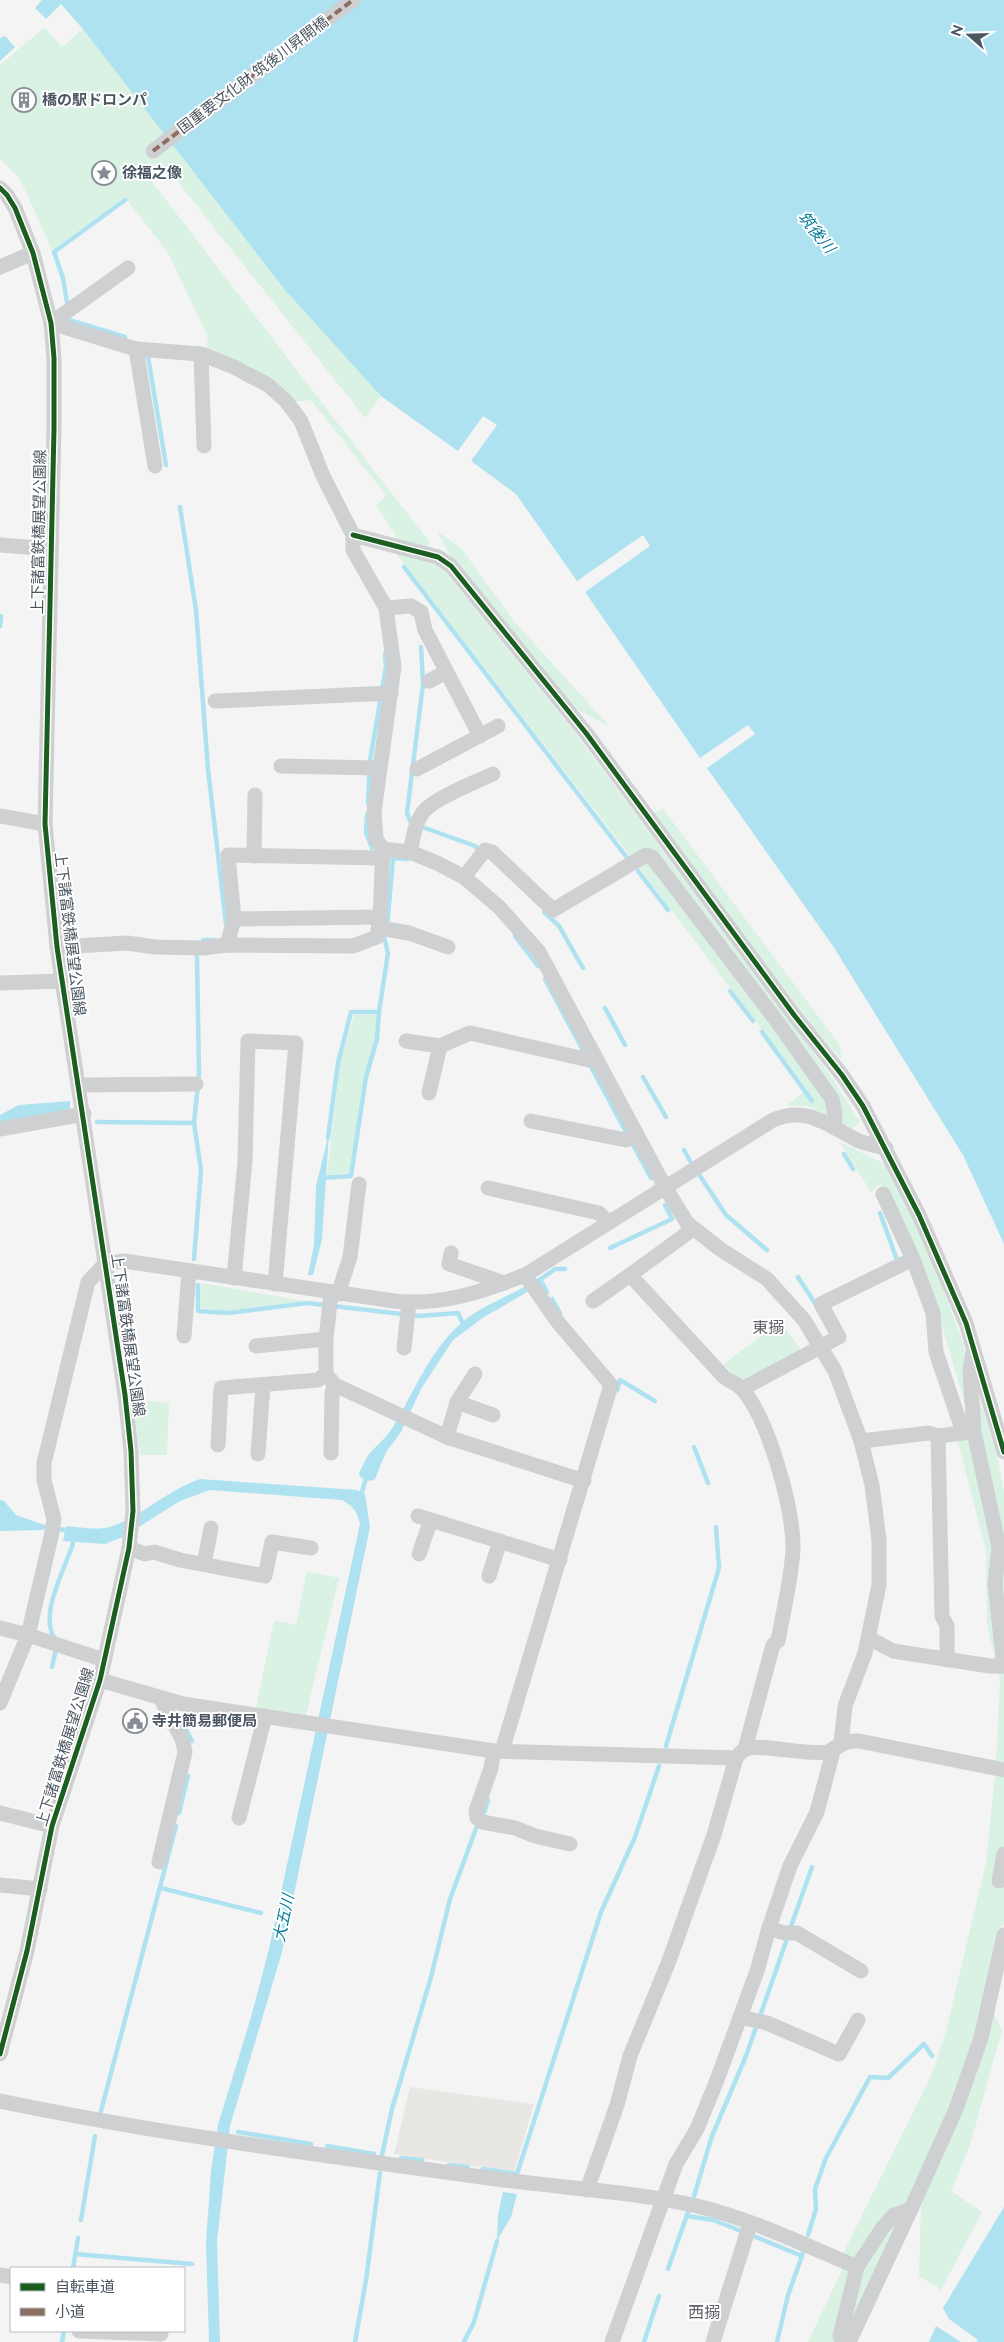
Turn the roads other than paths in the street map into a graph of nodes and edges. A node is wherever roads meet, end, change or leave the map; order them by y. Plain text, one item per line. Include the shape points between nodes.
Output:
1 (353, 0) edge
2 (153, 151) dead end
3 (0, 188) edge
4 (33, 253) junction
5 (0, 267) edge
6 (128, 268) dead end
7 (51, 323) junction
8 (136, 348) junction
9 (201, 354) junction
10 (204, 446) dead end
11 (156, 466) dead end
12 (353, 535) junction
13 (0, 545) edge
14 (51, 549) junction
15 (386, 608) junction
16 (446, 672) junction
17 (429, 681) dead end
18 (385, 694) junction
19 (215, 701) dead end
20 (498, 726) dead end
21 (480, 736) junction
22 (281, 766) dead end
23 (372, 768) junction
24 (417, 769) dead end
25 (493, 774) dead end
26 (255, 795) dead end
27 (0, 816) edge
28 (45, 824) junction
29 (410, 852) junction
30 (383, 853) junction
31 (254, 856) junction
32 (464, 877) junction
33 (234, 919) junction
34 (383, 926) junction
35 (227, 946) junction
36 (57, 947) junction
37 (448, 947) dead end
38 (62, 981) junction
39 (0, 984) edge
40 (406, 1041) dead end
41 (440, 1046) junction
42 (592, 1061) junction
43 (196, 1084) dead end
44 (79, 1085) junction
45 (430, 1093) dead end
46 (84, 1114) junction
47 (531, 1121) dead end
48 (834, 1127) junction
49 (0, 1129) edge
50 (632, 1137) junction
51 (886, 1148) junction
52 (359, 1184) dead end
53 (665, 1187) junction
54 (488, 1188) dead end
55 (883, 1194) dead end
56 (608, 1223) junction
57 (693, 1229) junction
58 (451, 1253) dead end
59 (913, 1260) junction
60 (106, 1263) junction
61 (188, 1270) junction
62 (630, 1275) junction
63 (234, 1278) junction
64 (504, 1283) junction
65 (530, 1283) junction
66 (275, 1284) junction
67 (332, 1300) junction
68 (594, 1301) dead end
69 (408, 1312) junction
70 (184, 1336) dead end
71 (326, 1339) junction
72 (819, 1345) junction
73 (256, 1346) dead end
74 (404, 1348) dead end
75 (974, 1348) junction
76 (475, 1374) dead end
77 (331, 1380) junction
78 (263, 1385) junction
79 (742, 1389) junction
80 (457, 1402) junction
81 (493, 1415) dead end
82 (969, 1432) junction
83 (938, 1436) junction
84 (447, 1437) junction
85 (861, 1441) junction
86 (218, 1445) dead end
87 (1004, 1452) edge
88 (331, 1453) dead end
89 (258, 1454) dead end
90 (584, 1482) junction
91 (211, 1528) dead end
92 (500, 1541) junction
93 (130, 1542) junction
94 (311, 1548) dead end
95 (419, 1554) dead end
96 (560, 1560) junction
97 (204, 1564) junction
98 (489, 1576) dead end
99 (0, 1628) edge
100 (28, 1635) junction
101 (869, 1638) junction
102 (104, 1660) junction
103 (947, 1660) junction
104 (1003, 1666) edge
105 (100, 1680) junction
106 (161, 1699) junction
107 (0, 1703) edge
108 (265, 1716) junction
109 (838, 1746) junction
110 (498, 1751) junction
111 (740, 1754) junction
112 (1003, 1771) edge
113 (0, 1812) edge
114 (239, 1818) dead end
115 (52, 1826) junction
116 (570, 1844) dead end
117 (1004, 1854) edge
118 (159, 1862) dead end
119 (998, 1880) dead end
120 (0, 1885) edge
121 (40, 1890) junction
122 (769, 1928) junction
123 (1004, 1936) edge
124 (861, 1970) dead end
125 (751, 2020) junction
126 (858, 2020) dead end
127 (0, 2054) edge
128 (0, 2100) edge
129 (587, 2190) junction
130 (663, 2199) junction
131 (911, 2209) junction
132 (750, 2224) junction
133 (857, 2266) junction
134 (95, 2332) edge
135 (161, 2336) edge
136 (612, 2342) edge
137 (713, 2342) edge
138 (842, 2342) edge
139 (849, 2342) edge

1 - 2 street, 国重要文化財 筑後川昇開橋
3 - 4 street, 上下諸富鉄橋展望公園線 via 8,194
4 - 5 street
4 - 7 street, 上下諸富鉄橋展望公園線
6 - 7 street
7 - 8 street
7 - 14 street, 上下諸富鉄橋展望公園線 via 54,367
8 - 9 street
8 - 11 street
9 - 10 street
9 - 12 street via 268,385 286,400 301,421 323,476
12 - 15 street via 354,550
12 - 51 street via 438,557 451,566 586,733 842,1075
13 - 14 street
14 - 28 street, 上下諸富鉄橋展望公園線
15 - 16 street via 411,606 421,612 425,630
15 - 18 street via 394,667
16 - 17 street
16 - 21 street
18 - 19 street
18 - 23 street
20 - 21 street
21 - 24 street
22 - 23 street
23 - 30 street via 376,839
25 - 29 street via 432,804 423,812
26 - 31 street
27 - 28 street
28 - 36 street, 上下諸富鉄橋展望公園線
29 - 30 street
29 - 32 street
30 - 31 street
30 - 34 street
31 - 33 street via 228,855
32 - 42 street via 500,907 538,952
32 - 48 street via 482,853 492,852 553,910 646,855 652,857 832,1099
33 - 34 street
33 - 35 street
34 - 35 street via 377,937 353,946
34 - 37 street
35 - 36 street via 154,947 127,943
36 - 38 street, 上下諸富鉄橋展望公園線
38 - 39 street
38 - 44 street, 上下諸富鉄橋展望公園線
40 - 41 street
41 - 42 street via 470,1033
41 - 45 street
42 - 50 street
43 - 44 street
44 - 46 street, 上下諸富鉄橋展望公園線
46 - 49 street
46 - 60 street, 上下諸富鉄橋展望公園線
47 - 50 street
48 - 51 street via 862,1142
48 - 53 street via 811,1116 786,1114
50 - 53 street
51 - 75 street via 919,1215
52 - 67 street via 350,1257
53 - 56 street
53 - 57 street
54 - 56 street via 599,1213
55 - 59 street
56 - 65 street
57 - 62 street
57 - 72 street via 767,1279 804,1320
58 - 64 street via 449,1264
59 - 72 street via 821,1304 839,1336
59 - 82 street via 933,1313 936,1352
60 - 61 street via 124,1261
60 - 93 street, 上下諸富鉄橋展望公園線 via 130,1442 133,1511
60 - 100 street via 88,1282 44,1463 44,1480 54,1519
61 - 63 street
61 - 70 street
62 - 68 street
62 - 79 street via 724,1377
63 - 66 street
63 - 66 street via 245,1161 248,1041 296,1043
64 - 65 street
64 - 69 street
65 - 90 street via 611,1385
66 - 67 street
67 - 69 street
67 - 71 street
69 - 74 street
71 - 73 street
71 - 77 street
72 - 79 street
72 - 85 street via 835,1371
75 - 82 street via 970,1371
75 - 87 street
76 - 80 street
77 - 78 street
77 - 84 street via 410,1422
77 - 88 street
78 - 86 street via 221,1388
78 - 89 street
79 - 111 street via 758,1418 783,1484 793,1547 778,1640 773,1645
80 - 81 street
80 - 84 street
82 - 83 street
82 - 104 street via 999,1547 995,1584
83 - 85 street via 929,1433
83 - 103 street via 942,1616 947,1626
84 - 90 street
85 - 101 street via 872,1485 879,1540 879,1584
90 - 96 street
91 - 97 street
92 - 95 street via 425,1518
92 - 96 street
92 - 98 street
93 - 97 street via 145,1554 154,1552
93 - 102 street, 上下諸富鉄橋展望公園線
94 - 97 street via 272,1542 265,1576
96 - 110 street
99 - 100 street
100 - 102 street
100 - 107 street
101 - 103 street via 893,1651
101 - 109 street via 845,1706
102 - 105 street, 上下諸富鉄橋展望公園線
103 - 104 street
105 - 106 street
105 - 115 street, 上下諸富鉄橋展望公園線
106 - 108 street
106 - 118 street via 182,1739 185,1752
108 - 110 street
108 - 114 street
109 - 111 street via 827,1752 753,1747
109 - 112 street via 847,1740 859,1741
109 - 122 street via 817,1812 790,1866
110 - 111 street
110 - 116 street via 476,1818
111 - 129 street via 669,1961 630,2056 617,2105
113 - 115 street
115 - 121 street, 上下諸富鉄橋展望公園線
117 - 119 street
120 - 121 street
121 - 127 street, 上下諸富鉄橋展望公園線
122 - 124 street via 797,1933
122 - 125 street via 757,1971
123 - 131 street via 981,2038 956,2109
125 - 126 street via 839,2054
125 - 130 street via 676,2164
128 - 129 street via 100,2122 209,2139
129 - 130 street
130 - 132 street via 698,2206
130 - 136 street
131 - 133 street via 894,2215
131 - 139 street
132 - 133 street
132 - 137 street
133 - 138 street via 840,2336
134 - 135 street

